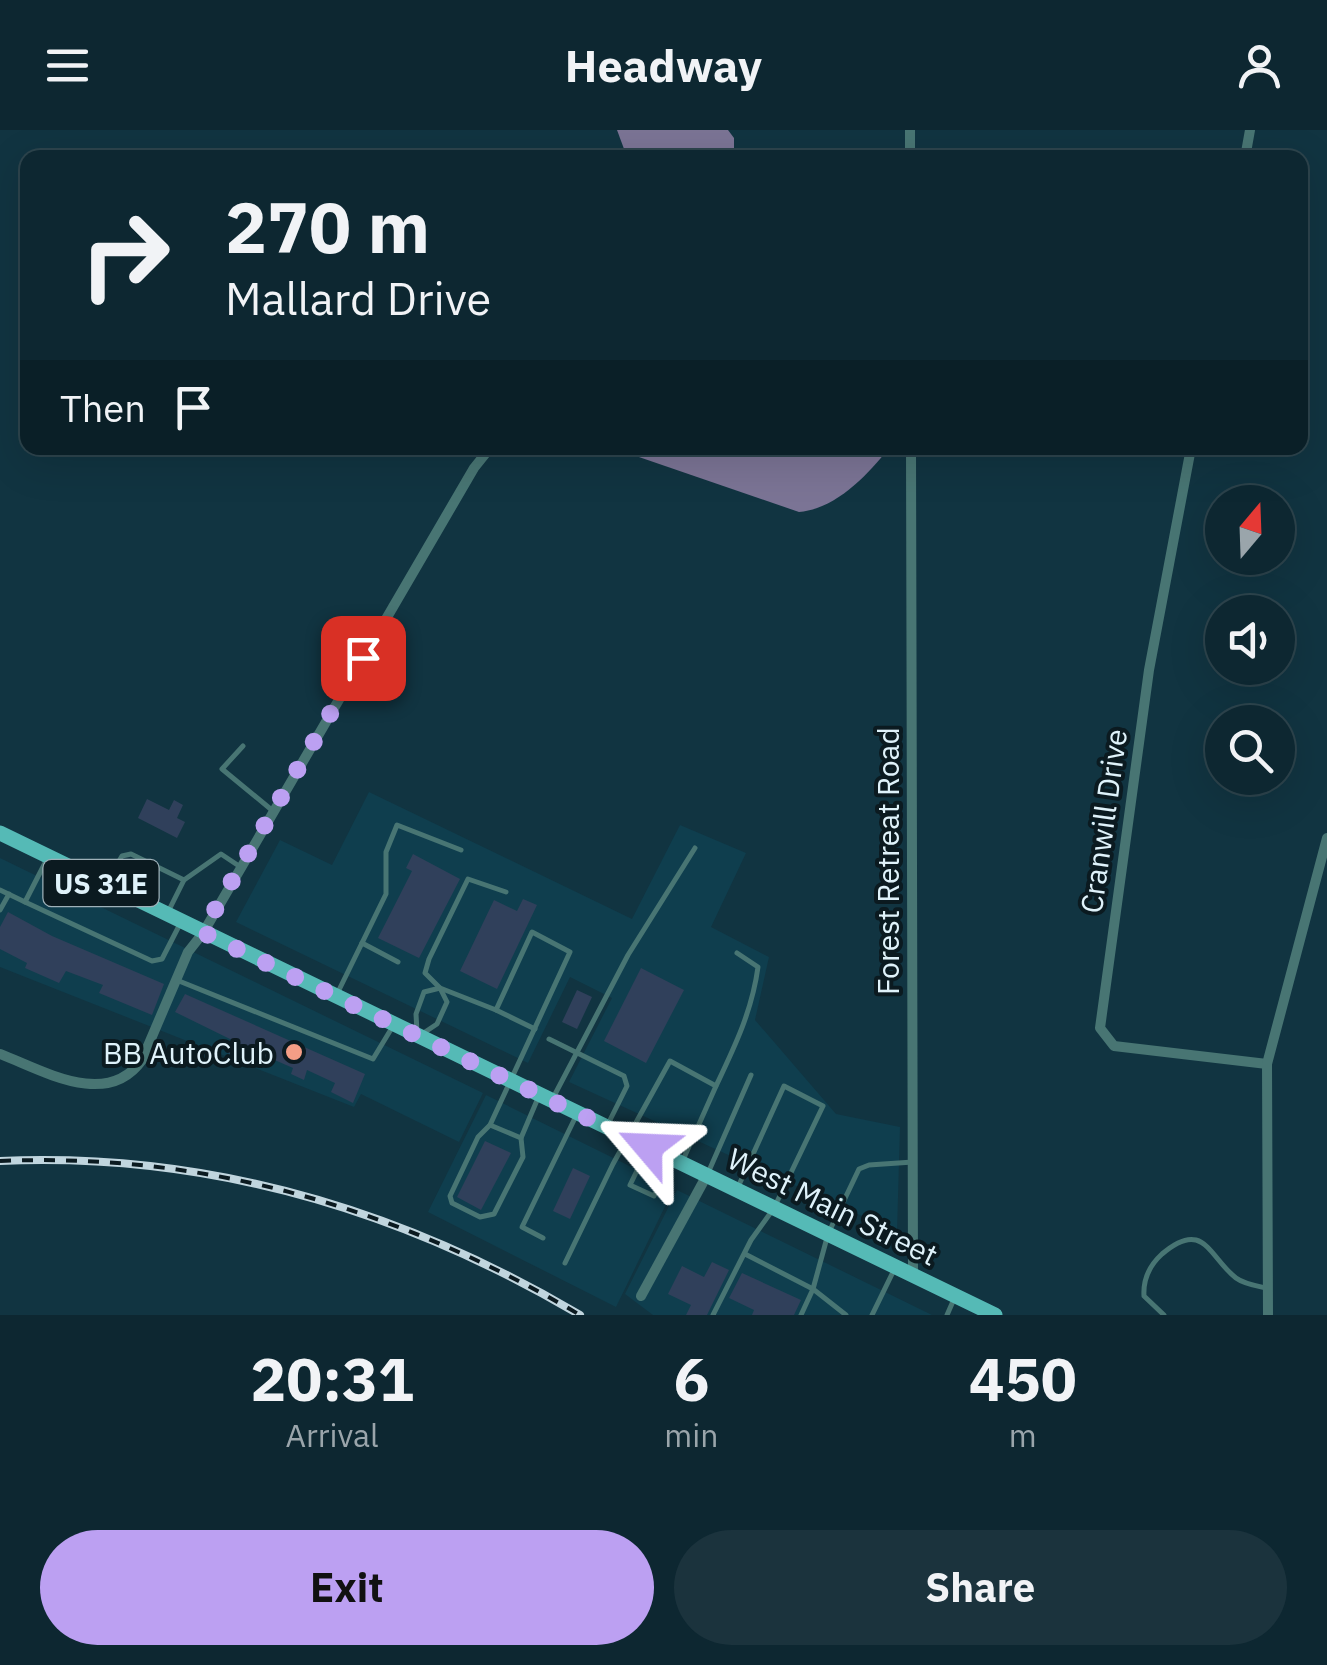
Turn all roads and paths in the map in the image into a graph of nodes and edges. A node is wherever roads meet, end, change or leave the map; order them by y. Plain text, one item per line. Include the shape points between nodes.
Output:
1 (484, 455) edge
2 (911, 455) edge
3 (1190, 455) edge
4 (243, 746) dead end
5 (273, 812) junction
6 (0, 833) edge
7 (1327, 838) edge
8 (695, 848) dead end
9 (460, 850) dead end
10 (48, 856) junction
11 (241, 867) junction
12 (184, 880) junction
13 (106, 885) junction
14 (0, 890) edge
15 (506, 892) dead end
16 (9, 894) junction
17 (25, 902) junction
18 (0, 910) edge
19 (174, 918) junction
20 (202, 932) junction
21 (362, 943) junction
22 (736, 953) dead end
23 (398, 962) dead end
24 (176, 980) junction
25 (440, 988) junction
26 (336, 996) junction
27 (496, 1010) junction
28 (394, 1025) junction
29 (536, 1029) junction
30 (417, 1037) junction
31 (550, 1039) dead end
32 (577, 1052) junction
33 (0, 1054) edge
34 (1267, 1064) junction
35 (751, 1074) dead end
36 (510, 1080) junction
37 (716, 1086) junction
38 (546, 1098) junction
39 (577, 1113) junction
40 (490, 1125) junction
41 (607, 1127) junction
42 (521, 1138) junction
43 (630, 1138) junction
44 (648, 1147) junction
45 (677, 1161) junction
46 (912, 1162) junction
47 (707, 1176) junction
48 (737, 1190) junction
49 (774, 1208) junction
50 (828, 1234) junction
51 (543, 1238) dead end
52 (745, 1254) junction
53 (565, 1263) dead end
54 (896, 1267) junction
55 (913, 1275) junction
56 (813, 1288) junction
57 (1270, 1289) junction
58 (641, 1296) dead end
59 (955, 1296) junction
60 (713, 1315) edge
61 (801, 1315) edge
62 (846, 1315) edge
63 (872, 1315) edge
64 (947, 1315) edge
65 (995, 1315) edge
66 (1164, 1315) edge
67 (1268, 1315) edge

1 - 5 street
2 - 46 street, Forest Retreat Road
3 - 34 street, Cranwill Drive via 1149,670 1100,1028 1114,1046
4 - 5 lane via 222,770
5 - 11 street
6 - 10 main road, West Main Street / US 31E
7 - 34 street
8 - 32 lane
9 - 21 lane via 397,824 386,852 386,894
10 - 13 main road, West Main Street / US 31E
10 - 17 lane
11 - 12 lane via 221,854
11 - 20 street
12 - 13 lane via 131,854 122,856
12 - 19 lane
13 - 19 main road, West Main Street / US 31E
14 - 16 lane
15 - 25 lane via 468,879 428,959 425,973
16 - 17 lane
16 - 18 lane
17 - 19 lane via 152,961 162,959
19 - 20 main road, West Main Street / US 31E
20 - 24 street
20 - 26 main road, West Main Street / US 31E
21 - 23 lane
21 - 26 lane
22 - 37 lane via 758,967 755,992
24 - 28 lane via 374,1059
24 - 33 street via 142,1060 108,1086
25 - 27 lane
25 - 30 lane via 424,992
25 - 30 lane via 447,1002 437,1024
26 - 28 main road, West Main Street / US 31E
27 - 29 lane
27 - 29 lane via 532,932 570,952
28 - 30 main road, West Main Street / US 31E
29 - 36 lane
30 - 36 main road, West Main Street / US 31E
31 - 32 lane
32 - 38 lane
32 - 41 lane via 627,1082
34 - 57 street
35 - 47 lane
36 - 38 main road, West Main Street / US 31E
36 - 40 lane
37 - 43 lane via 670,1061
37 - 45 lane
38 - 39 main road, West Main Street / US 31E
38 - 42 lane
39 - 41 main road, West Main Street / US 31E
39 - 51 lane via 522,1227
40 - 42 lane
40 - 42 lane via 450,1196 480,1217 494,1214 523,1156
41 - 43 main road, West Main Street / US 31E
43 - 44 main road, West Main Street / US 31E
43 - 53 lane
44 - 45 main road, West Main Street / US 31E
44 - 45 lane via 630,1185 654,1196
45 - 47 main road, West Main Street / US 31E
46 - 50 lane via 858,1169
46 - 55 street, Forest Retreat Road
47 - 48 main road, West Main Street / US 31E
47 - 58 street
48 - 49 main road, West Main Street / US 31E
48 - 49 lane via 784,1086 823,1106
49 - 50 main road, West Main Street / US 31E
49 - 52 lane
50 - 54 main road, West Main Street / US 31E
50 - 56 lane
52 - 56 lane
52 - 60 lane
54 - 55 main road, West Main Street / US 31E
54 - 63 lane
55 - 59 main road, West Main Street / US 31E
56 - 61 lane
56 - 62 lane
57 - 66 lane via 1235,1278 1202,1244 1178,1242 1156,1260 1143,1285 1144,1296
57 - 67 street
59 - 64 lane
59 - 65 main road, West Main Street / US 31E

